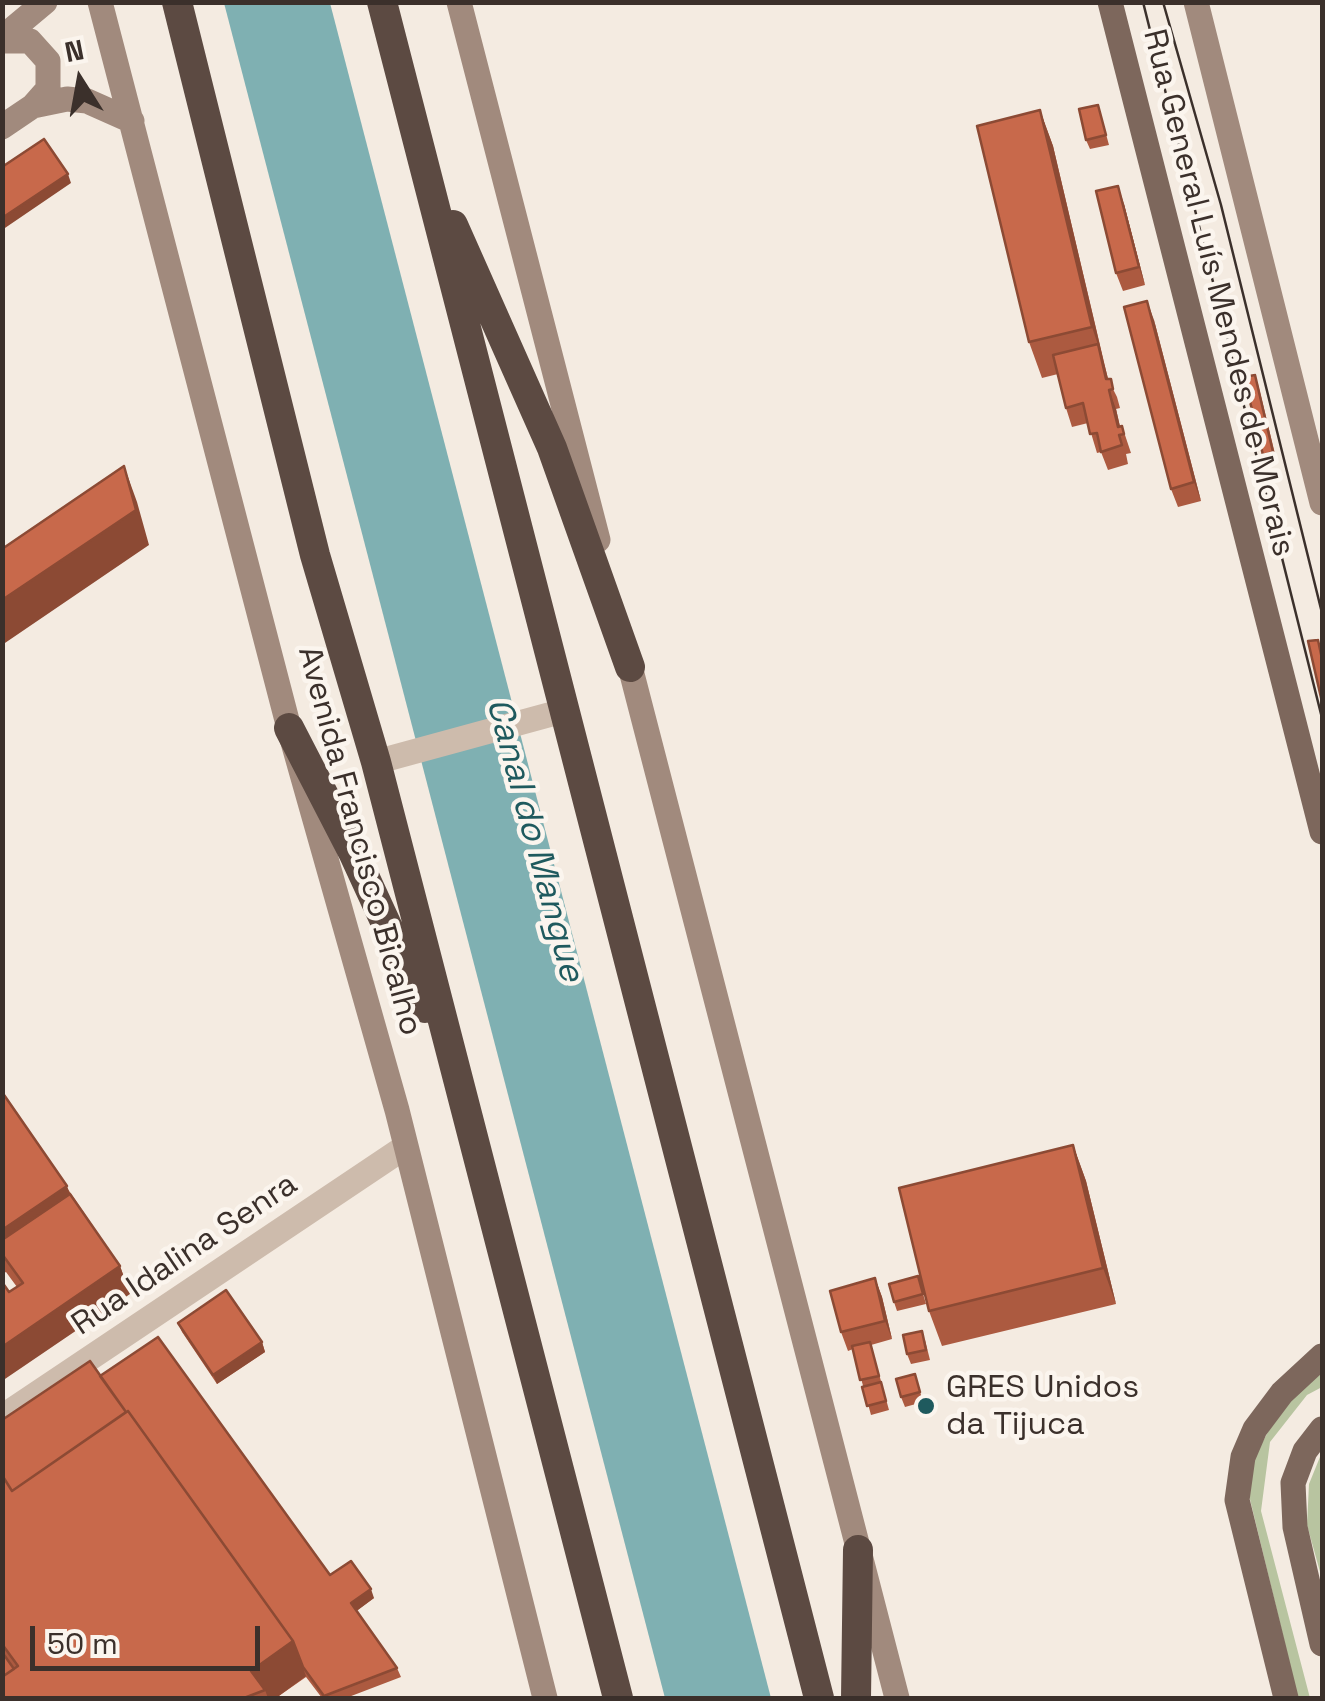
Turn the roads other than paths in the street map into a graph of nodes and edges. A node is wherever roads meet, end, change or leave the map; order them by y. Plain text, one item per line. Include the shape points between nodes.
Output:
1 (46, 2) edge
2 (100, 2) edge
3 (176, 2) edge
4 (382, 2) edge
5 (459, 2) edge
6 (1110, 2) edge
7 (1196, 2) edge
8 (2, 40) edge
9 (33, 106) junction
10 (132, 121) junction
11 (2, 127) edge
12 (425, 169) junction
13 (1322, 503) edge
14 (630, 667) junction
15 (563, 710) junction
16 (289, 728) junction
17 (376, 762) junction
18 (1322, 832) edge
19 (459, 1084) junction
20 (404, 1148) junction
21 (1322, 1356) edge
22 (2, 1417) edge
23 (1322, 1429) edge
24 (858, 1550) junction
25 (584, 1564) junction
26 (1322, 1644) edge
27 (545, 1698) edge
28 (598, 1698) edge
29 (618, 1698) edge
30 (820, 1698) edge
31 (856, 1698) edge
32 (897, 1698) edge
33 (1286, 1698) edge

1 - 8 main road
2 - 10 main road, Avenida Francisco Bicalho
3 - 17 highway, Avenida Francisco Bicalho via 315,555
4 - 12 highway
5 - 14 main road
6 - 18 main road, Rua General Luís Mendes de Morais
7 - 13 main road, Rua General Luís Mendes de Morais
8 - 9 main road via 30,42 48,60 48,89
9 - 10 main road via 80,99
9 - 11 main road
10 - 16 main road, Avenida Francisco Bicalho
12 - 14 highway via 552,448
12 - 15 highway
14 - 24 main road
15 - 17 street
15 - 30 highway
16 - 19 highway
16 - 20 main road, Avenida Francisco Bicalho
17 - 19 highway, Avenida Francisco Bicalho
19 - 25 highway, Avenida Francisco Bicalho
20 - 22 street, Rua Idalina Senra
20 - 27 main road, Avenida Francisco Bicalho
21 - 33 main road via 1255,1429 1237,1500
23 - 26 main road via 1294,1482 1295,1527
24 - 31 highway
24 - 32 main road
25 - 28 highway
25 - 29 highway, Avenida Francisco Bicalho

